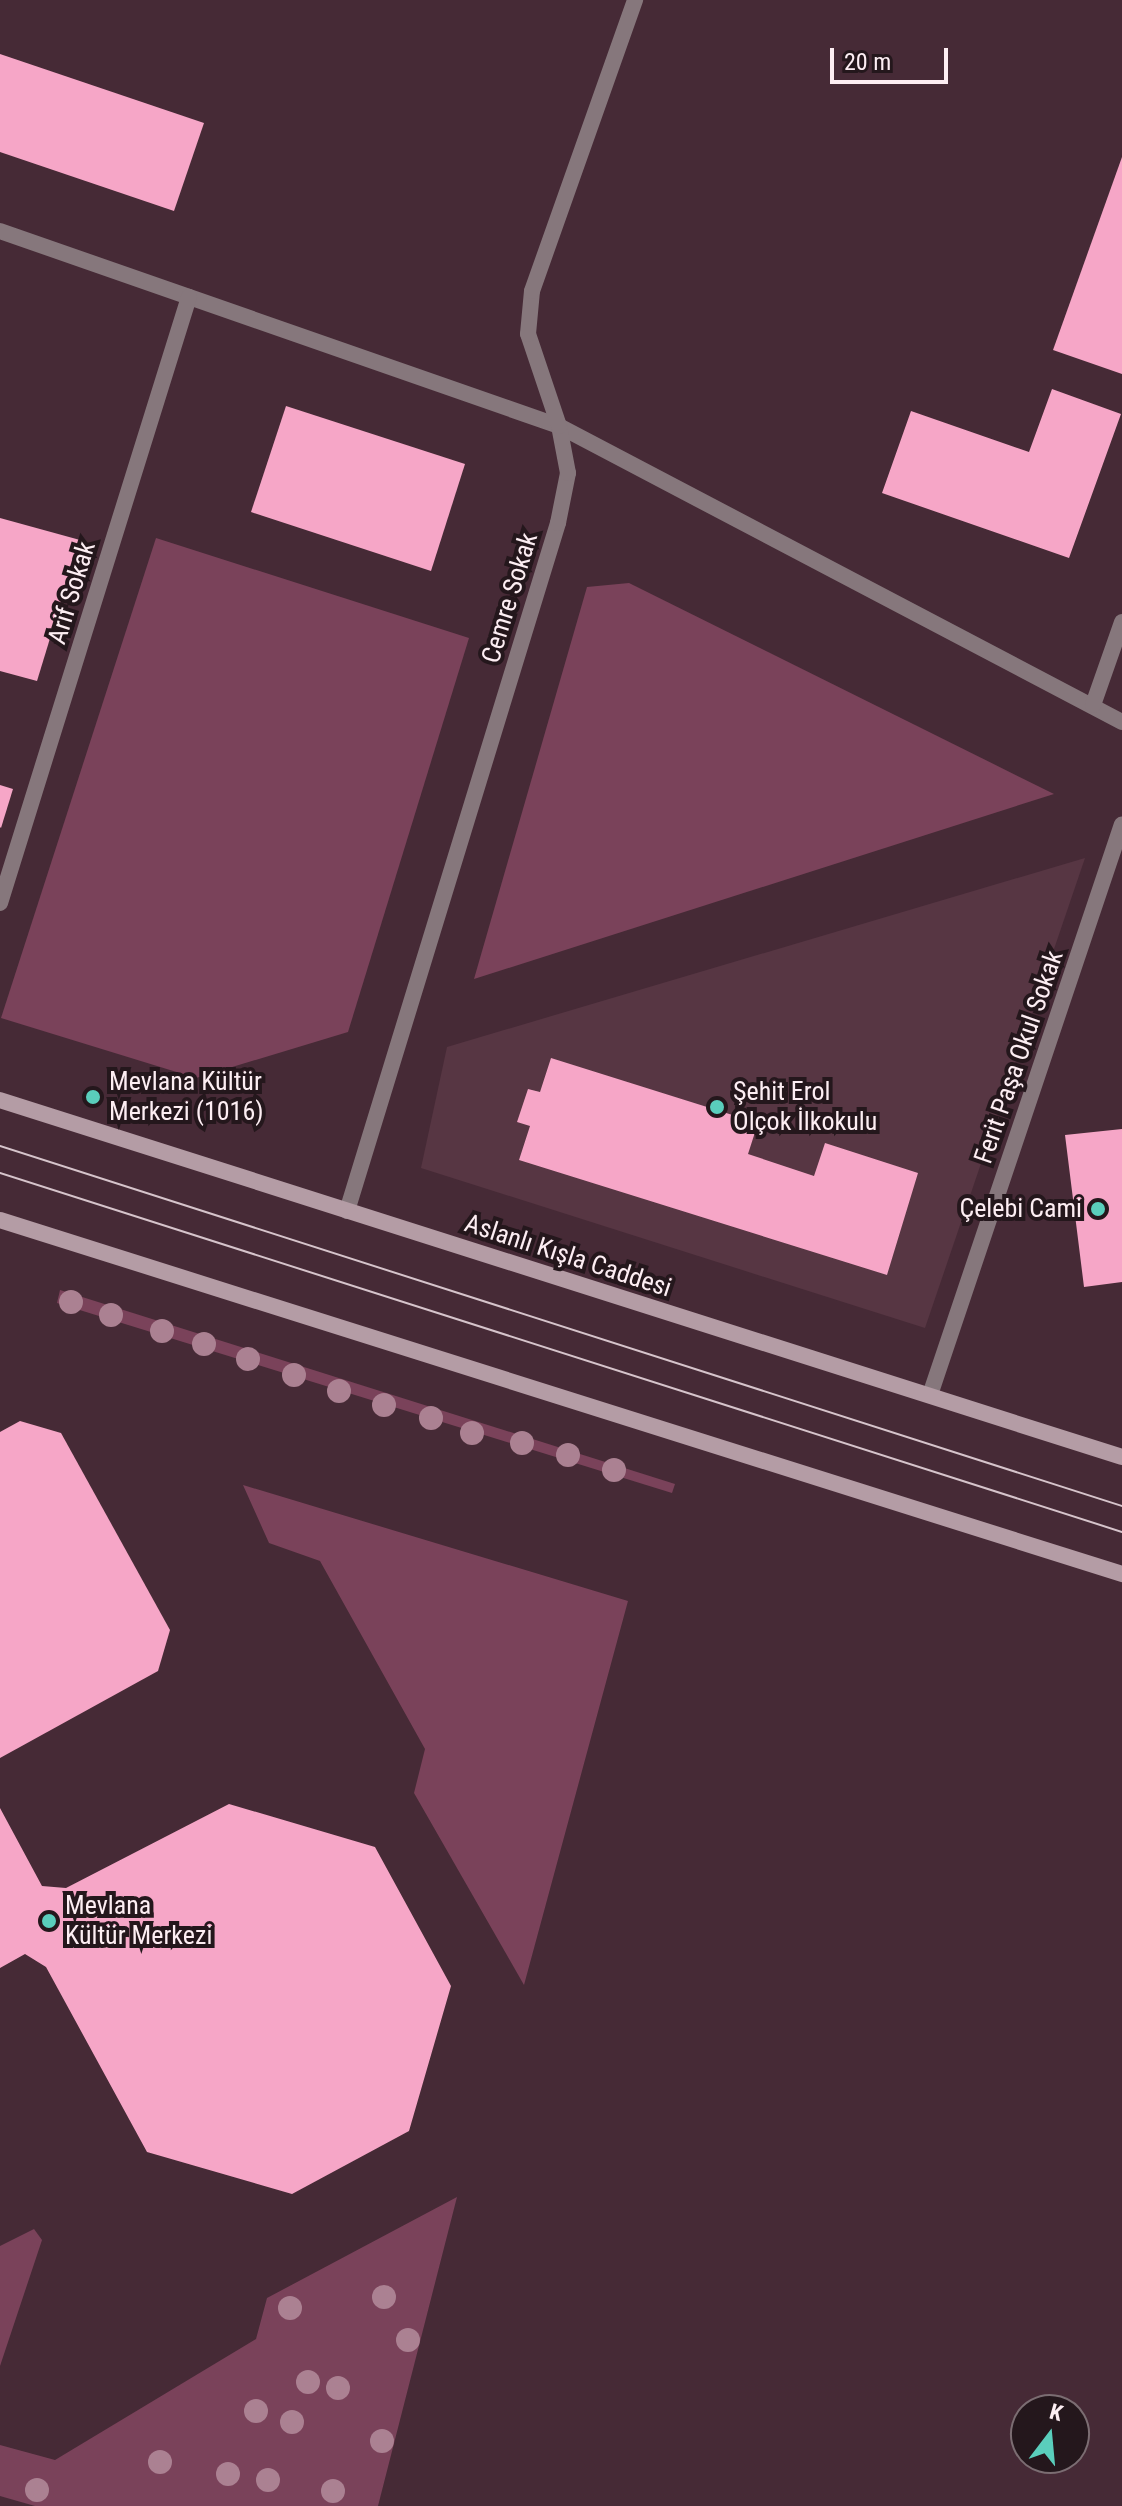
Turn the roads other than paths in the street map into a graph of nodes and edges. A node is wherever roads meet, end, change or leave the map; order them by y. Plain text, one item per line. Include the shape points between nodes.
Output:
1 (635, 0) edge
2 (0, 231) edge
3 (189, 297) junction
4 (559, 426) junction
5 (1122, 622) edge
6 (1093, 705) junction
7 (1122, 722) edge
8 (1122, 824) edge
9 (0, 903) edge
10 (0, 1100) edge
11 (347, 1211) junction
12 (0, 1220) edge
13 (930, 1395) junction
14 (1122, 1457) edge
15 (1122, 1574) edge

1 - 4 street, Cemre Sokak via 532,291 528,334
2 - 3 street
3 - 4 street
3 - 9 street, Arif Sokak
4 - 6 street
4 - 11 street, Cemre Sokak via 568,473 558,523
5 - 6 street
6 - 7 street
8 - 13 street, Ferit Paşa Okul Sokak
10 - 11 main road, Aslanlı Kışla Caddesi
11 - 13 main road, Aslanlı Kışla Caddesi
12 - 15 main road
13 - 14 main road, Aslanlı Kışla Caddesi

